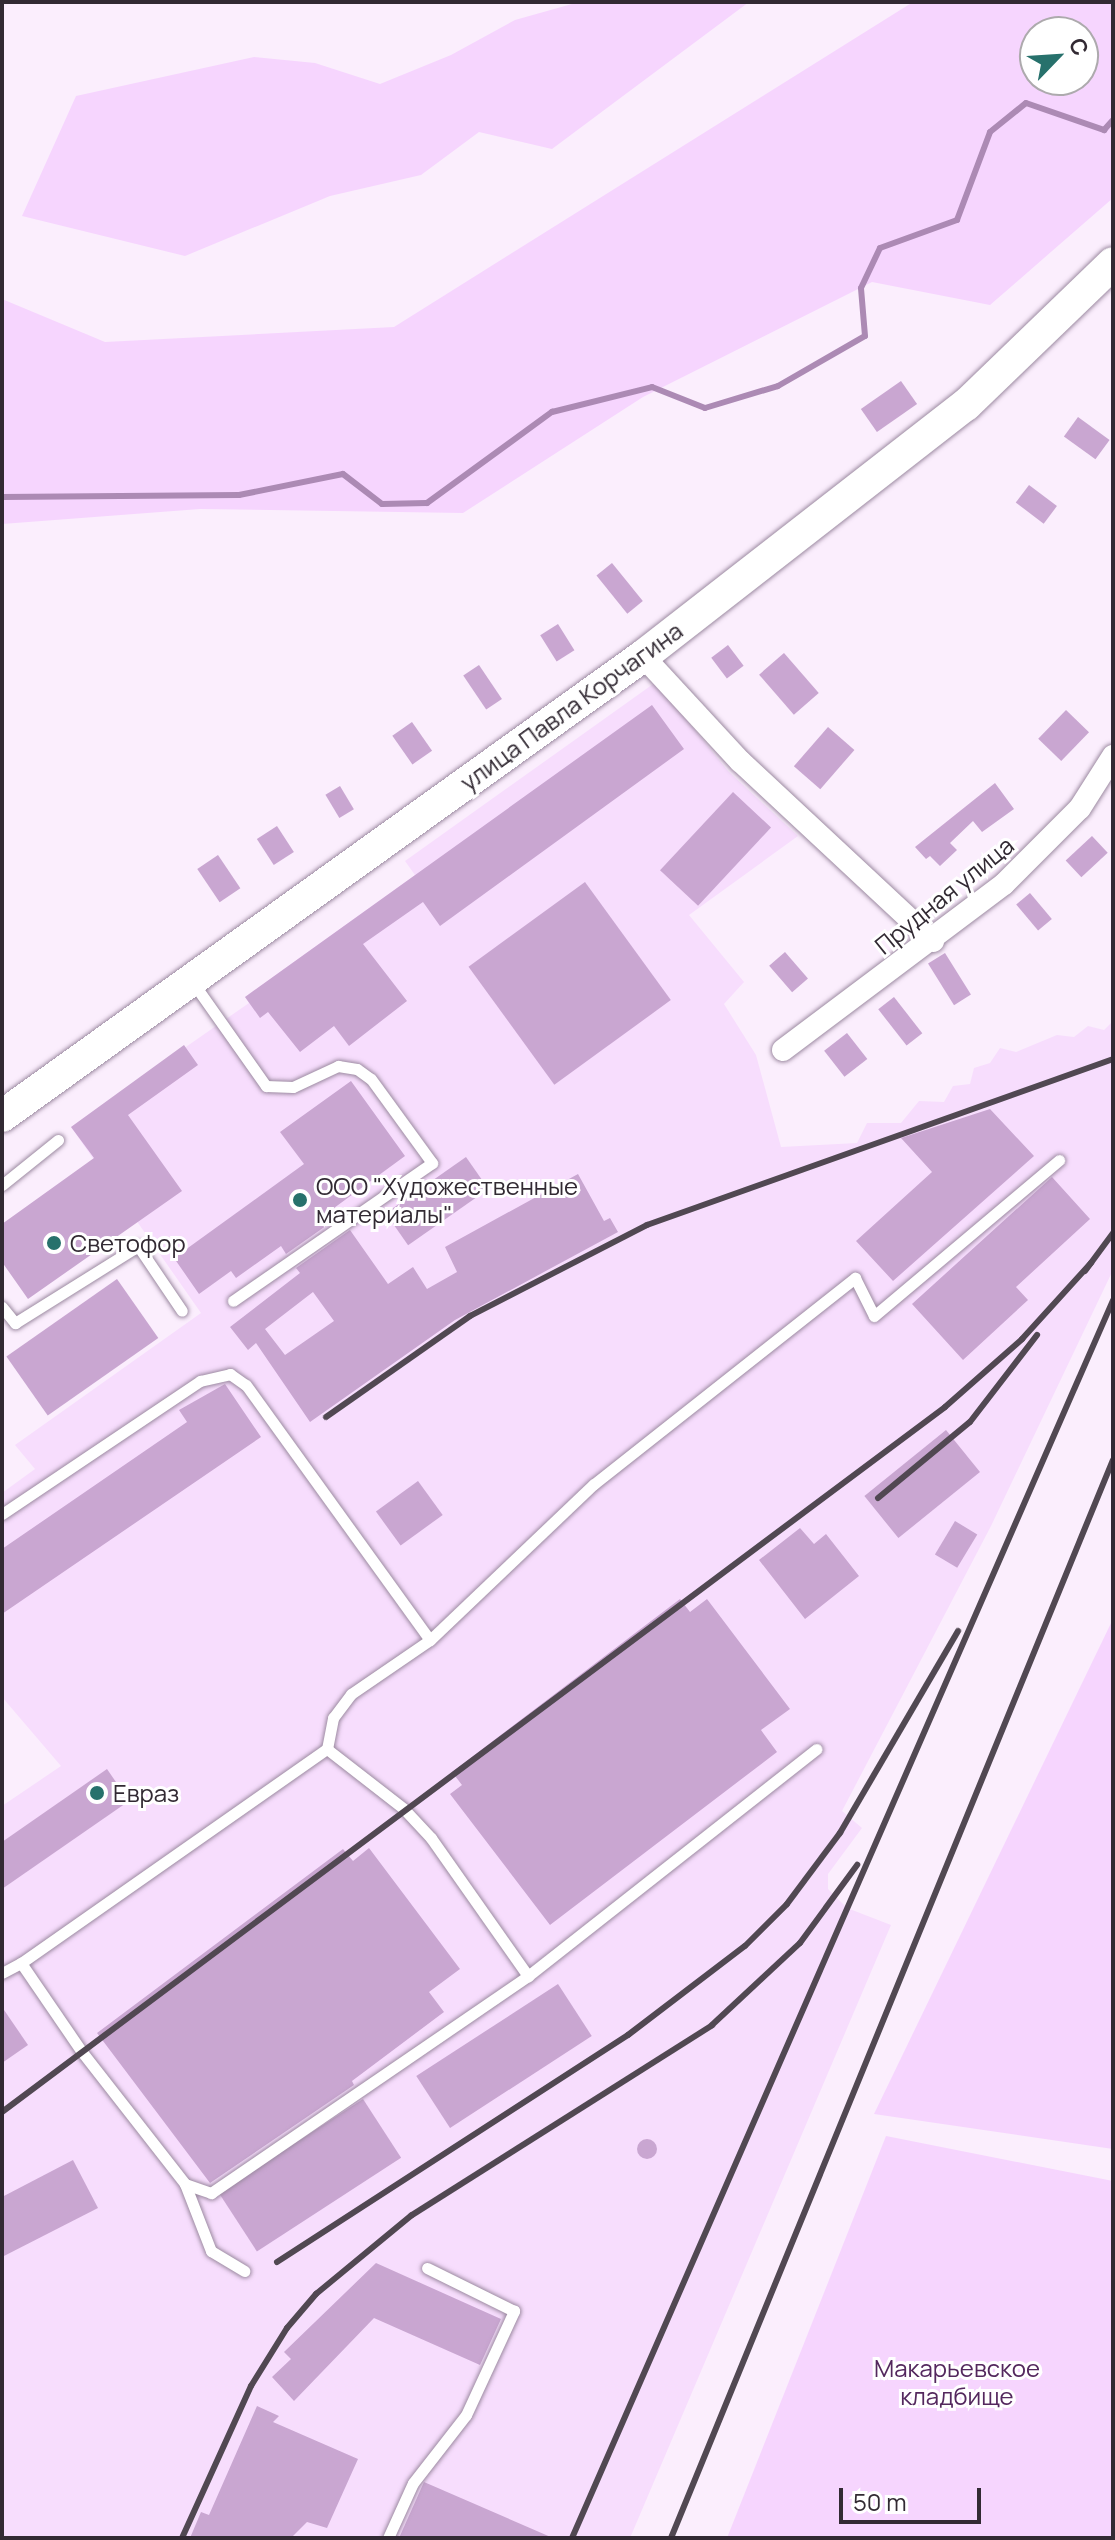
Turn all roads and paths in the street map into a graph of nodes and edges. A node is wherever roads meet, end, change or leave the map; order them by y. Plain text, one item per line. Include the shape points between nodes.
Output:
1 (1113, 263) edge
2 (643, 656) junction
3 (1113, 756) edge
4 (933, 941) junction
5 (191, 980) junction
6 (783, 1050) dead end
7 (2, 1116) edge
8 (58, 1140) dead end
9 (1059, 1160) dead end
10 (2, 1185) edge
11 (233, 1301) dead end
12 (2, 1307) edge
13 (182, 1311) dead end
14 (15, 1323) junction
15 (2, 1331) edge
16 (2, 1514) edge
17 (430, 1640) junction
18 (327, 1749) junction
19 (816, 1749) dead end
20 (21, 1963) junction
21 (2, 1973) edge
22 (528, 1976) junction
23 (185, 2184) junction
24 (427, 2268) dead end
25 (244, 2271) dead end
26 (388, 2538) edge

1 - 2 main road, улица Павла Корчагина via 966,405
2 - 4 street via 740,761
2 - 5 main road, улица Павла Корчагина
3 - 4 street, Прудная улица via 1057,834
4 - 6 street, Прудная улица
5 - 7 main road, улица Павла Корчагина
5 - 11 lane via 266,1086 293,1087 338,1066 357,1069 371,1079 432,1163
8 - 10 lane
9 - 17 lane via 874,1316 855,1278 594,1484
12 - 14 lane
13 - 14 lane via 138,1246
14 - 15 lane
16 - 17 lane via 200,1381 230,1374 246,1385
17 - 18 lane via 351,1694 333,1718
18 - 20 lane
18 - 22 lane via 404,1809 431,1838
19 - 22 lane
20 - 21 lane
20 - 23 lane via 82,2052
22 - 23 lane via 211,2193
23 - 25 lane via 211,2251
24 - 26 lane via 514,2311 466,2415 413,2483

